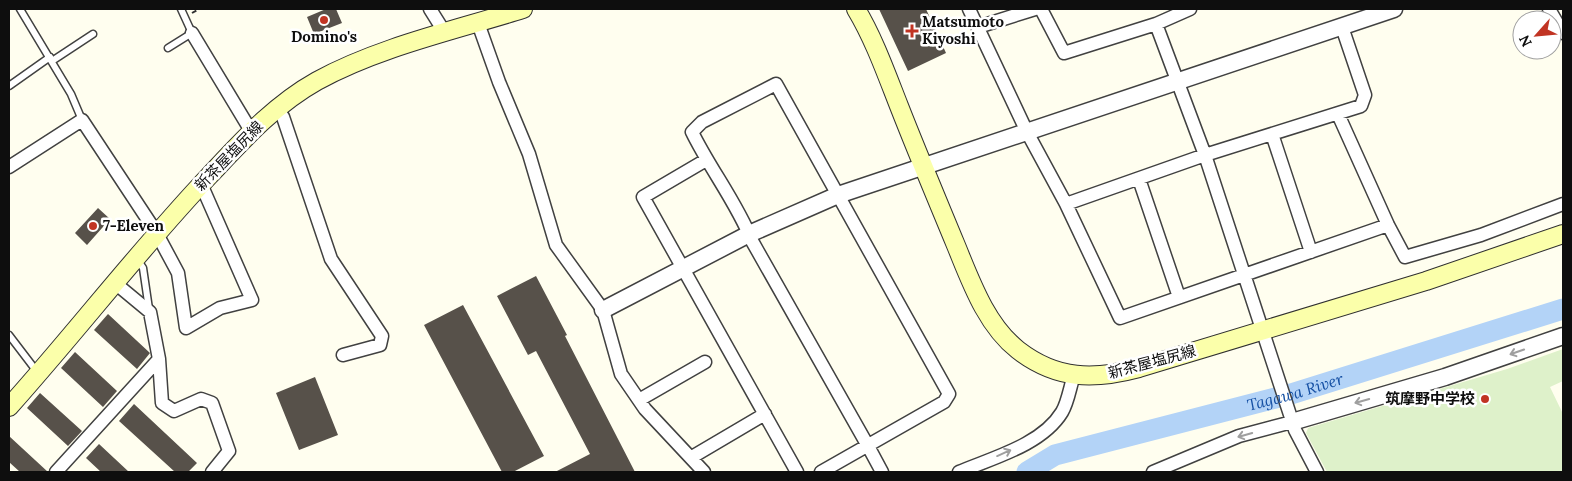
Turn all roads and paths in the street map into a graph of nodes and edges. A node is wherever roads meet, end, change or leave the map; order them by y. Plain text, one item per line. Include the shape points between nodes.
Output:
1 (20, 9) edge
2 (181, 9) edge
3 (430, 9) edge
4 (523, 9) edge
5 (856, 9) edge
6 (969, 9) edge
7 (1035, 9) edge
8 (1041, 9) edge
9 (1190, 9) edge
10 (1394, 9) edge
11 (1550, 9) edge
12 (478, 23) junction
13 (1156, 24) junction
14 (978, 27) junction
15 (1342, 27) junction
16 (192, 33) junction
17 (445, 33) junction
18 (1563, 33) edge
19 (92, 34) dead end
20 (168, 48) dead end
21 (51, 59) junction
22 (1177, 81) junction
23 (9, 86) edge
24 (277, 108) junction
25 (1338, 114) junction
26 (82, 120) junction
27 (251, 131) junction
28 (1027, 132) junction
29 (1272, 134) junction
30 (1205, 156) junction
31 (706, 160) junction
32 (923, 166) junction
33 (9, 167) edge
34 (1139, 180) junction
35 (201, 184) junction
36 (838, 195) junction
37 (1066, 204) junction
38 (1563, 204) edge
39 (1388, 225) junction
40 (156, 232) junction
41 (749, 234) junction
42 (1563, 234) edge
43 (1312, 252) junction
44 (135, 257) junction
45 (683, 268) junction
46 (1244, 276) junction
47 (115, 283) junction
48 (1179, 297) junction
49 (603, 310) junction
50 (150, 312) junction
51 (9, 335) edge
52 (1563, 336) edge
53 (1264, 338) junction
54 (343, 355) dead end
55 (159, 359) junction
56 (705, 362) dead end
57 (39, 374) junction
58 (1074, 375) junction
59 (640, 400) junction
60 (9, 407) edge
61 (765, 414) junction
62 (1291, 417) junction
63 (868, 446) junction
64 (692, 457) junction
65 (56, 472) edge
66 (212, 472) edge
67 (704, 472) edge
68 (798, 472) edge
69 (821, 472) edge
70 (882, 472) edge
71 (959, 472) edge
72 (1152, 472) edge
73 (1317, 472) edge

1 - 21 lane
2 - 16 lane
3 - 17 street
4 - 12 main road, 新茶屋塩尻線
5 - 32 main road, 新茶屋塩尻線 via 876,49
6 - 14 street
7 - 14 street
8 - 13 street via 1064,53
9 - 13 street
10 - 15 street
11 - 18 street
12 - 17 main road, 新茶屋塩尻線
12 - 49 street via 529,154 556,245
13 - 22 street
14 - 28 street
15 - 22 street
15 - 25 street via 1365,95 1361,106
16 - 20 lane
16 - 27 street
17 - 24 main road, 新茶屋塩尻線 via 342,69
19 - 21 lane
21 - 23 lane
21 - 26 lane
22 - 28 street
22 - 30 street
24 - 27 main road, 新茶屋塩尻線
24 - 54 street via 283,116 331,259 382,336 380,345
25 - 29 street
25 - 39 street
26 - 33 street
26 - 40 street
27 - 35 main road, 新茶屋塩尻線
28 - 32 street
28 - 37 street
29 - 30 street
29 - 43 street
30 - 34 street
30 - 46 street
31 - 36 street via 692,132 702,122 776,84
31 - 41 street
31 - 45 street via 643,197
32 - 36 street
32 - 58 main road, 新茶屋塩尻線 via 970,279 994,324 1028,357
34 - 37 street
34 - 48 street
35 - 40 main road, 新茶屋塩尻線
35 - 40 street via 252,300 220,308 186,328 178,273
36 - 41 street
36 - 63 street via 949,394 944,402
37 - 48 street via 1120,318
38 - 39 street via 1481,236 1405,257
39 - 43 street
40 - 44 main road, 新茶屋塩尻線
41 - 45 street
41 - 63 street
42 - 53 main road, 新茶屋塩尻線
43 - 46 street
44 - 47 main road, 新茶屋塩尻線
44 - 50 lane via 143,268
45 - 49 street
45 - 61 street
46 - 48 street
46 - 53 street
47 - 50 street
47 - 57 main road, 新茶屋塩尻線
49 - 59 street via 620,374
50 - 55 street
51 - 57 lane
52 -> 62 street via 1446,377
53 - 58 main road, 新茶屋塩尻線 via 1114,374 1096,377
53 - 62 street
55 - 65 street
55 - 66 street via 162,403 174,411 201,399 212,403 229,451
56 - 59 street
57 - 60 main road, 新茶屋塩尻線
71 -> 58 street via 1041,435 1056,422 1063,410
59 - 64 street
61 - 64 street
61 - 68 street
62 -> 72 street
62 - 73 street
63 - 69 street
63 - 70 street
64 - 67 street

